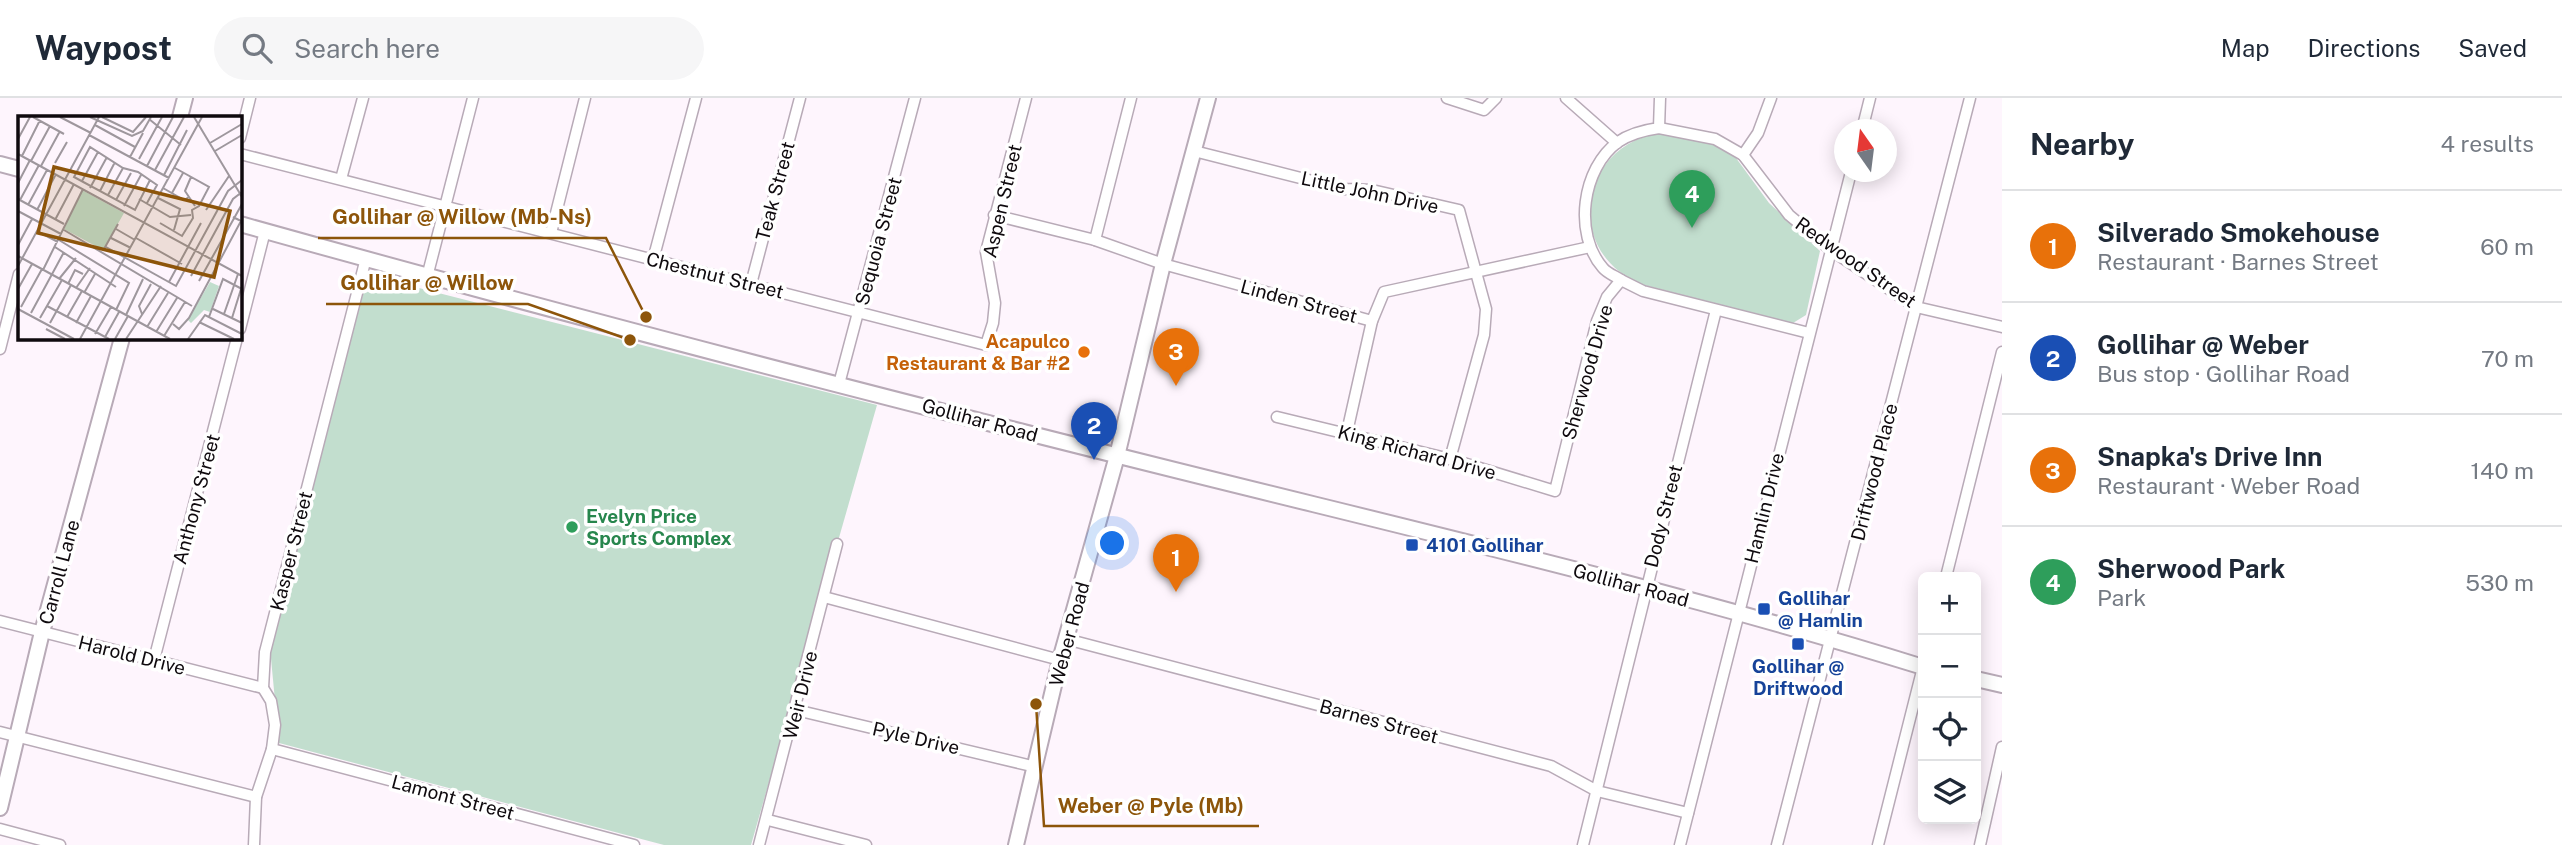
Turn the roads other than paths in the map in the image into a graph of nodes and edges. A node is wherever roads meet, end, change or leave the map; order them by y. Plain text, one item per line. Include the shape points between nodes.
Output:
1 (185, 98) edge
2 (250, 98) edge
3 (363, 98) edge
4 (473, 98) edge
5 (585, 98) edge
6 (695, 98) edge
7 (800, 98) edge
8 (915, 98) edge
9 (1027, 98) edge
10 (1130, 98) edge
11 (1208, 98) edge
12 (1447, 98) edge
13 (1496, 98) edge
14 (1566, 98) edge
15 (1660, 98) edge
16 (1771, 98) edge
17 (1870, 98) edge
18 (1970, 98) edge
19 (180, 116) edge
20 (1865, 119) edge
21 (1659, 128) junction
22 (242, 130) edge
23 (1617, 143) junction
24 (1194, 151) junction
25 (242, 154) edge
26 (1744, 155) junction
27 (0, 164) edge
28 (18, 169) edge
29 (341, 179) junction
30 (1848, 182) edge
31 (445, 207) junction
32 (994, 215) junction
33 (242, 225) edge
34 (265, 231) junction
35 (551, 233) junction
36 (1095, 240) junction
37 (1590, 247) junction
38 (1831, 250) junction
39 (366, 258) junction
40 (653, 260) junction
41 (1163, 264) junction
42 (1474, 271) junction
43 (427, 277) junction
44 (18, 278) edge
45 (1620, 280) junction
46 (751, 284) junction
47 (1916, 307) junction
48 (1716, 310) junction
49 (859, 313) junction
50 (242, 321) edge
51 (1372, 321) junction
52 (2002, 327) edge
53 (1809, 333) junction
54 (121, 340) edge
55 (236, 340) edge
56 (986, 345) joint
57 (0, 349) edge
58 (2002, 352) edge
59 (839, 384) junction
60 (1277, 416) dead end
61 (1347, 432) junction
62 (1117, 456) junction
63 (1450, 459) junction
64 (1555, 491) joint
65 (837, 544) dead end
66 (1947, 572) edge
67 (1645, 588) junction
68 (824, 597) junction
69 (1738, 615) junction
70 (0, 621) edge
71 (42, 632) junction
72 (1066, 639) junction
73 (1831, 639) junction
74 (154, 660) junction
75 (1060, 660) junction
76 (1918, 665) edge
77 (1981, 680) edge
78 (2002, 685) edge
79 (1918, 687) edge
80 (263, 688) junction
81 (796, 710) junction
82 (0, 732) edge
83 (19, 736) junction
84 (2002, 747) edge
85 (272, 749) junction
86 (1036, 767) junction
87 (1597, 791) junction
88 (256, 797) junction
89 (0, 808) edge
90 (1688, 813) junction
91 (768, 820) junction
92 (0, 829) edge
93 (619, 843) edge
94 (60, 845) edge
95 (254, 845) edge
96 (634, 845) edge
97 (759, 845) edge
98 (866, 845) edge
99 (1016, 845) edge
100 (1583, 845) edge
101 (1680, 845) edge
102 (1777, 845) edge
103 (1878, 845) edge
104 (1980, 845) edge

1 - 19 main road
2 - 22 street
3 - 29 street
4 - 31 street
5 - 35 street
6 - 40 street
7 - 46 street, Teak Street
8 - 49 street, Sequoia Street
9 - 32 street, Aspen Street
10 - 36 street
11 - 24 main road, Weber Road
12 - 13 street via 1484,110
14 - 23 street
15 - 21 street
16 - 26 street
17 - 20 street
18 - 47 street, Driftwood Place
21 - 23 street
21 - 26 street, Redwood Street via 1715,139
23 - 37 street via 1602,159 1588,191 1585,228
24 - 41 main road, Weber Road
24 - 42 street, Little John Drive via 1344,189 1372,190 1459,210
25 - 29 street, Chestnut Street
26 - 38 street, Redwood Street via 1789,215
27 - 28 main road
29 - 31 street, Chestnut Street
30 - 38 street, Hamlin Drive
31 - 35 street, Chestnut Street
31 - 43 street
32 - 36 street, Linden Street
32 - 56 street, Aspen Street via 986,252 995,303
33 - 34 main road, Gollihar Road
34 - 39 main road, Gollihar Road
34 - 50 street
35 - 40 street, Chestnut Street
36 - 41 street, Linden Street
37 - 42 street, Linden Street
37 - 45 street, Sherwood Drive via 1604,269
38 - 47 street, Redwood Street
38 - 53 street, Hamlin Drive
39 - 43 main road, Gollihar Road
39 - 80 street, Kasper Street via 265,652
40 - 46 street, Chestnut Street
41 - 51 street, Linden Street
41 - 62 main road, Weber Road
42 - 51 street, Linden Street via 1384,292
42 - 63 street, Little John Drive via 1486,309 1484,335
43 - 59 main road, Gollihar Road
44 - 57 street
45 - 48 street via 1643,291
45 - 64 street, Sherwood Drive via 1606,297 1597,321
46 - 49 street, Chestnut Street
47 - 52 street, Redwood Street
47 - 73 street, Driftwood Place
48 - 53 street
48 - 67 street, Dody Street
49 - 56 street, Chestnut Street
49 - 59 street, Sequoia Street
51 - 61 street
53 - 69 street, Hamlin Drive
54 - 71 main road, Carroll Lane
55 - 74 street, Anthony Street
58 - 66 street
59 - 62 main road, Gollihar Road
60 - 61 street, King Richard Drive
61 - 63 street, King Richard Drive
62 - 67 main road, Gollihar Road
62 - 72 main road, Weber Road
63 - 64 street, King Richard Drive
65 - 68 street, Weir Drive
67 - 69 main road, Gollihar Road
67 - 87 street, Dody Street
68 - 75 street
68 - 81 street, Weir Drive
69 - 73 main road, Gollihar Road
69 - 90 street, Hamlin Drive
70 - 71 street, Harold Drive
71 - 74 street, Harold Drive
71 - 83 main road, Carroll Lane
72 - 75 main road, Weber Road
72 - 87 street, Barnes Street via 1551,766
73 - 76 main road, Gollihar Road
73 - 102 street, Driftwood Place
74 - 80 street, Harold Drive
75 - 86 main road, Weber Road
77 - 78 main road
79 - 103 street
80 - 85 street, Kasper Street via 273,713
81 - 86 street, Pyle Drive
81 - 91 street, Weir Drive
82 - 83 street
83 - 88 street
83 - 89 main road, Carroll Lane
84 - 104 street
85 - 88 street, Kasper Street
85 - 93 street, Lamont Street
86 - 99 main road, Weber Road
87 - 90 street, Barnes Street
87 - 100 street, Dody Street
88 - 95 street, Kasper Street
90 - 101 street, Hamlin Drive
91 - 97 street, Weir Drive
91 - 98 street
92 - 94 street
93 - 96 street, Lamont Street

